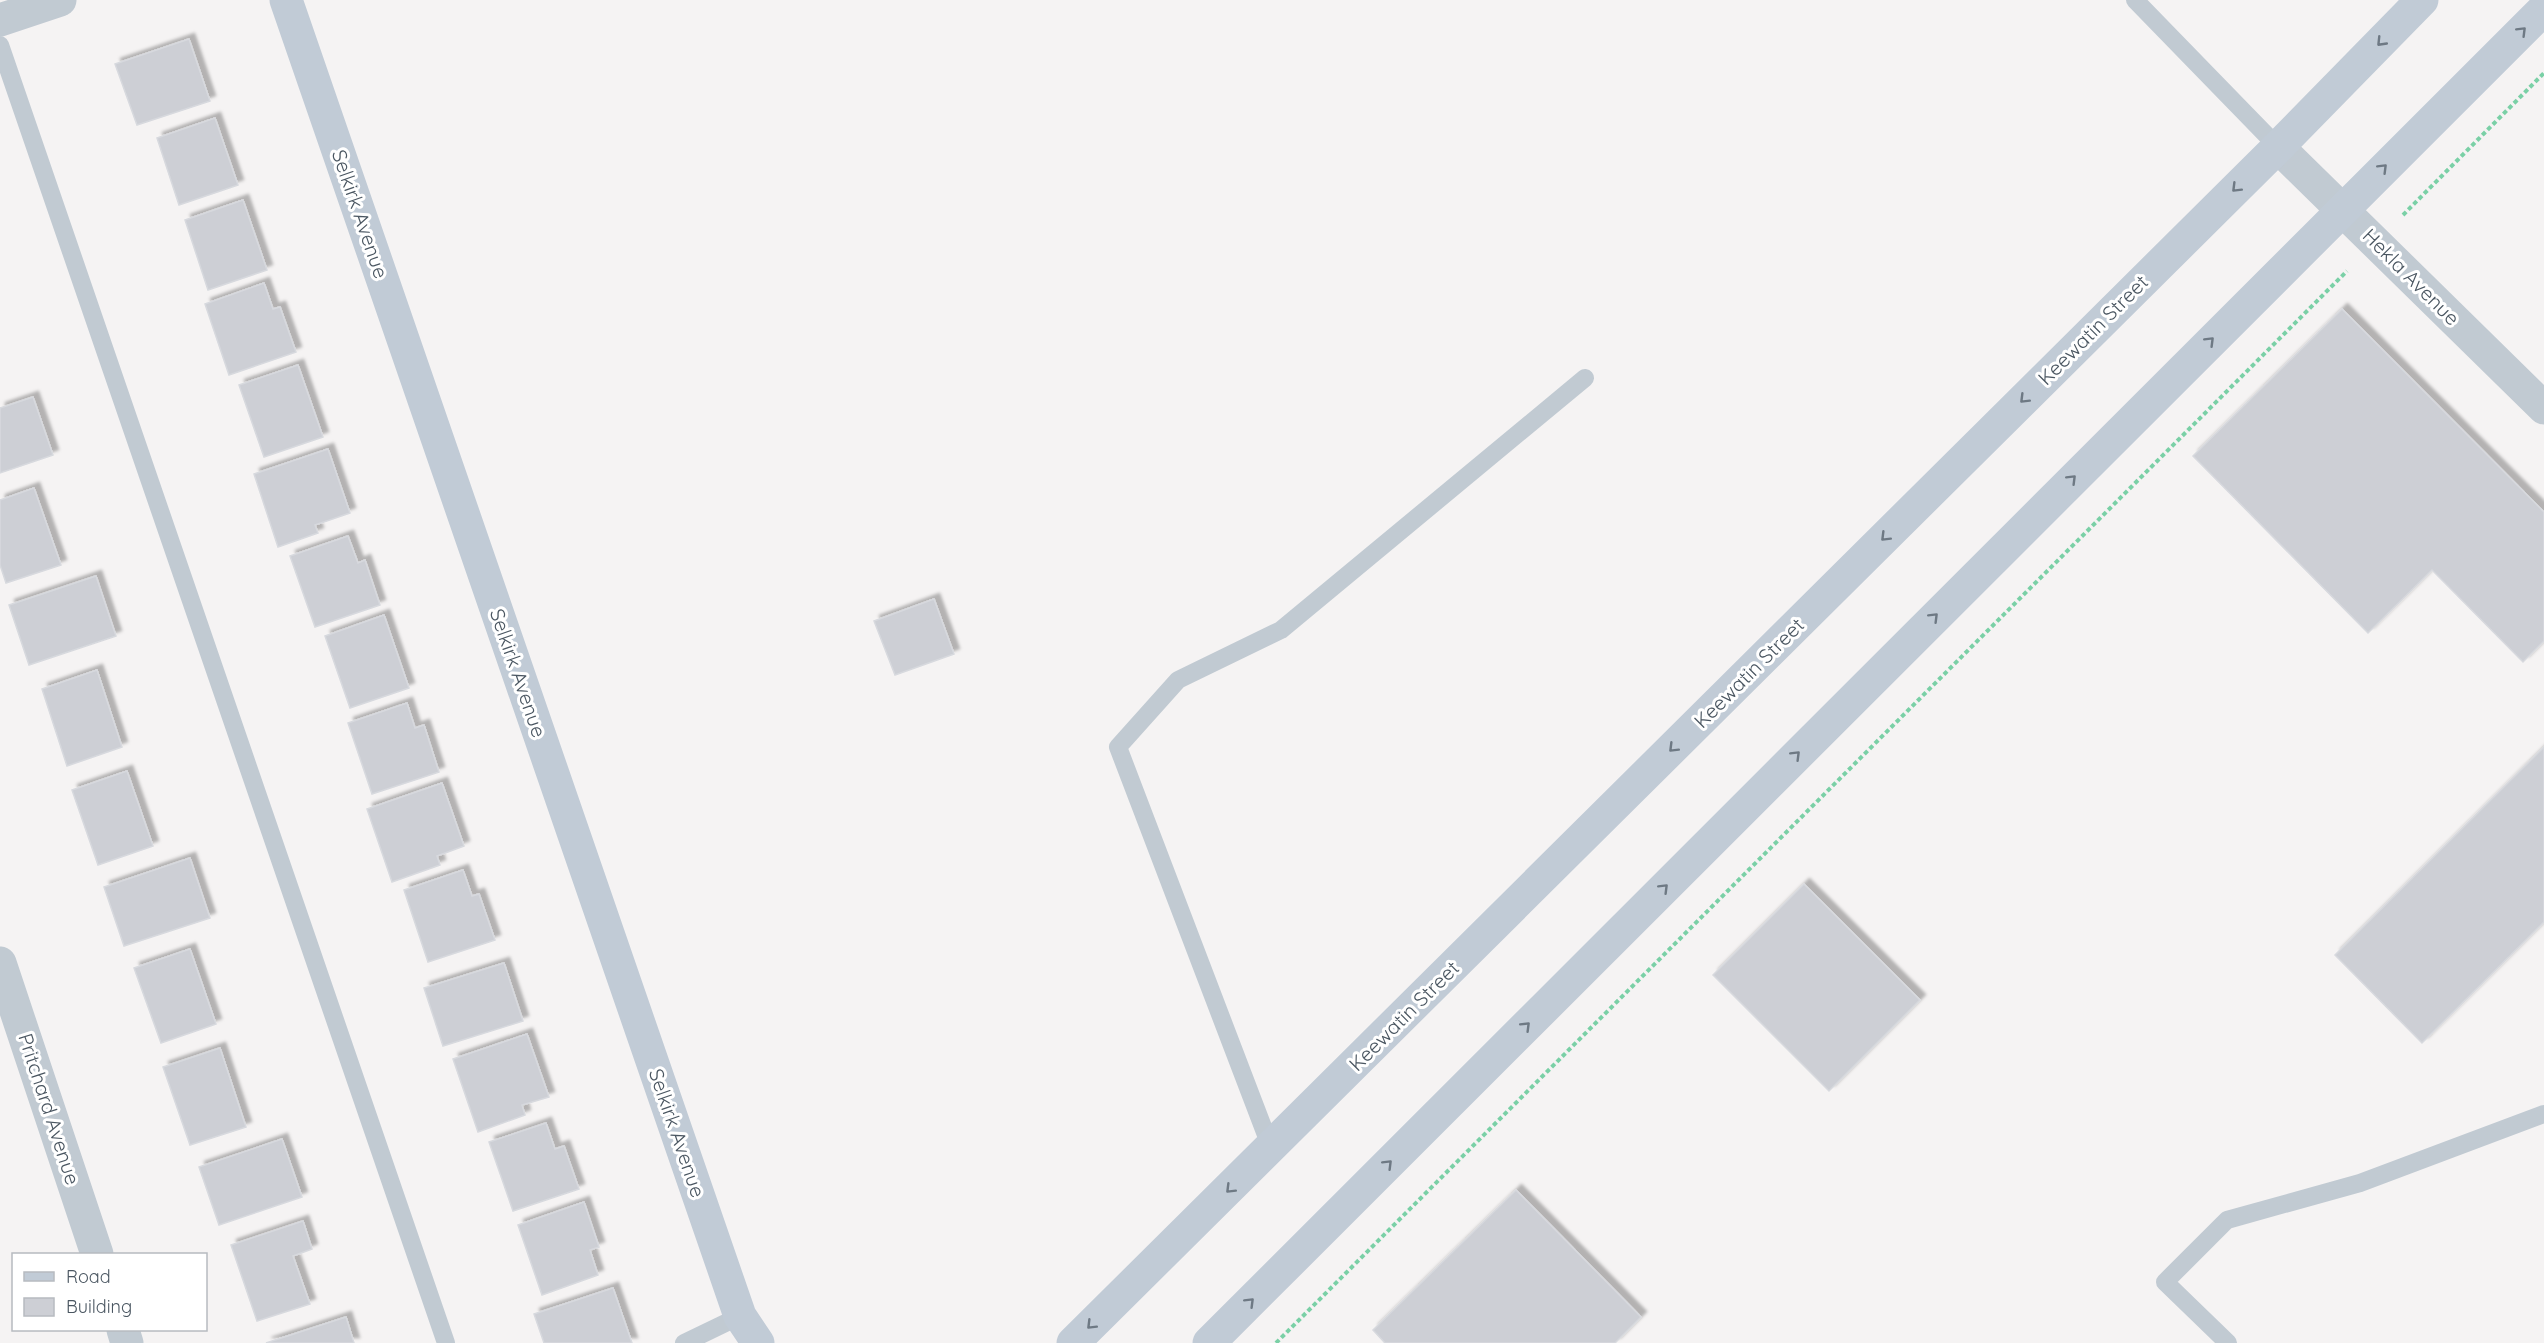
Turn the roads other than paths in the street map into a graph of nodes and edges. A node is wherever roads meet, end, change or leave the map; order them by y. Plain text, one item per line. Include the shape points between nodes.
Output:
1 (60, 0) edge
2 (286, 0) edge
3 (2135, 0) edge
4 (2422, 0) edge
5 (2544, 9) edge
6 (0, 20) edge
7 (0, 45) edge
8 (2278, 147) junction
9 (2342, 209) junction
10 (1585, 378) dead end
11 (2544, 408) edge
12 (0, 963) edge
13 (2544, 1114) edge
14 (1271, 1148) junction
15 (97, 1253) edge
16 (749, 1330) edge
17 (446, 1343) edge
18 (684, 1343) edge
19 (1073, 1343) edge
20 (1209, 1343) edge
21 (2228, 1343) edge

1 - 6 street
2 - 16 main road, Selkirk Avenue
3 - 8 lane
4 -> 8 main road, Keewatin Street
9 -> 5 main road
7 - 17 lane
8 - 9 street, Hekla Avenue
8 -> 14 main road, Keewatin Street
9 - 11 street, Hekla Avenue
20 -> 9 main road
10 - 14 lane via 1281,630 1178,680 1118,747
12 - 15 street, Pritchard Avenue
13 - 21 lane via 2360,1183 2227,1220 2164,1282
14 -> 19 main road, Keewatin Street
16 - 18 lane

